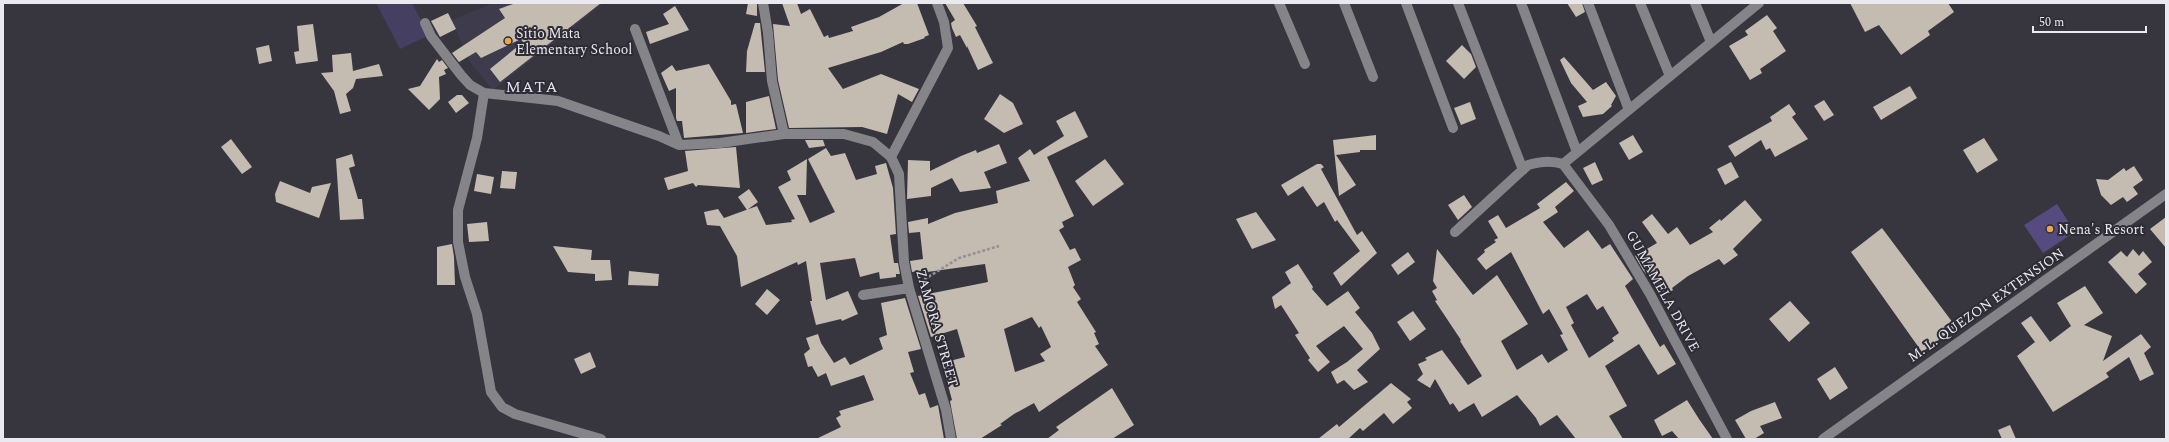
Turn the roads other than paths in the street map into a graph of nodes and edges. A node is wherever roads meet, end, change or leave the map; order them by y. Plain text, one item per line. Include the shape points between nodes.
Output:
1 (763, 3) edge
2 (937, 3) edge
3 (1279, 3) edge
4 (1344, 3) edge
5 (1406, 3) edge
6 (1458, 3) edge
7 (1522, 3) edge
8 (1588, 3) edge
9 (1640, 3) edge
10 (1695, 3) edge
11 (1757, 4) edge
12 (425, 23) dead end
13 (635, 29) dead end
14 (1711, 42) junction
15 (1304, 64) dead end
16 (1670, 76) junction
17 (1373, 77) dead end
18 (484, 93) junction
19 (1629, 110) junction
20 (1453, 128) dead end
21 (784, 134) junction
22 (679, 145) junction
23 (1577, 152) junction
24 (891, 157) junction
25 (1563, 164) junction
26 (1523, 170) junction
27 (2166, 194) edge
28 (1455, 232) dead end
29 (909, 288) junction
30 (863, 295) dead end
31 (601, 439) edge
32 (951, 439) edge
33 (1727, 439) edge
34 (1823, 439) edge

1 - 21 street via 772,81
2 - 24 street via 944,22 948,48
3 - 15 street
4 - 17 street
5 - 20 street
6 - 26 street
7 - 23 street
8 - 19 street
9 - 16 street
10 - 14 street
11 - 14 street
12 - 18 street via 461,76
13 - 22 street
14 - 16 street
16 - 19 street
18 - 22 street via 558,101
18 - 31 street via 477,138 458,210 458,242 464,277 476,314 491,392 502,407 515,414
19 - 23 street
21 - 22 street, ZAMORA STREET via 720,143
21 - 24 street, ZAMORA STREET via 844,134 873,142
23 - 25 street
24 - 29 street, ZAMORA STREET via 899,174 904,262
25 - 26 street via 1540,161 1528,165
25 - 33 street, GUMAMELA DRIVE via 1609,225 1650,294
26 - 28 street
27 - 34 street, M. L. QUEZON EXTENSION
29 - 30 street
29 - 32 street, ZAMORA STREET via 946,410

